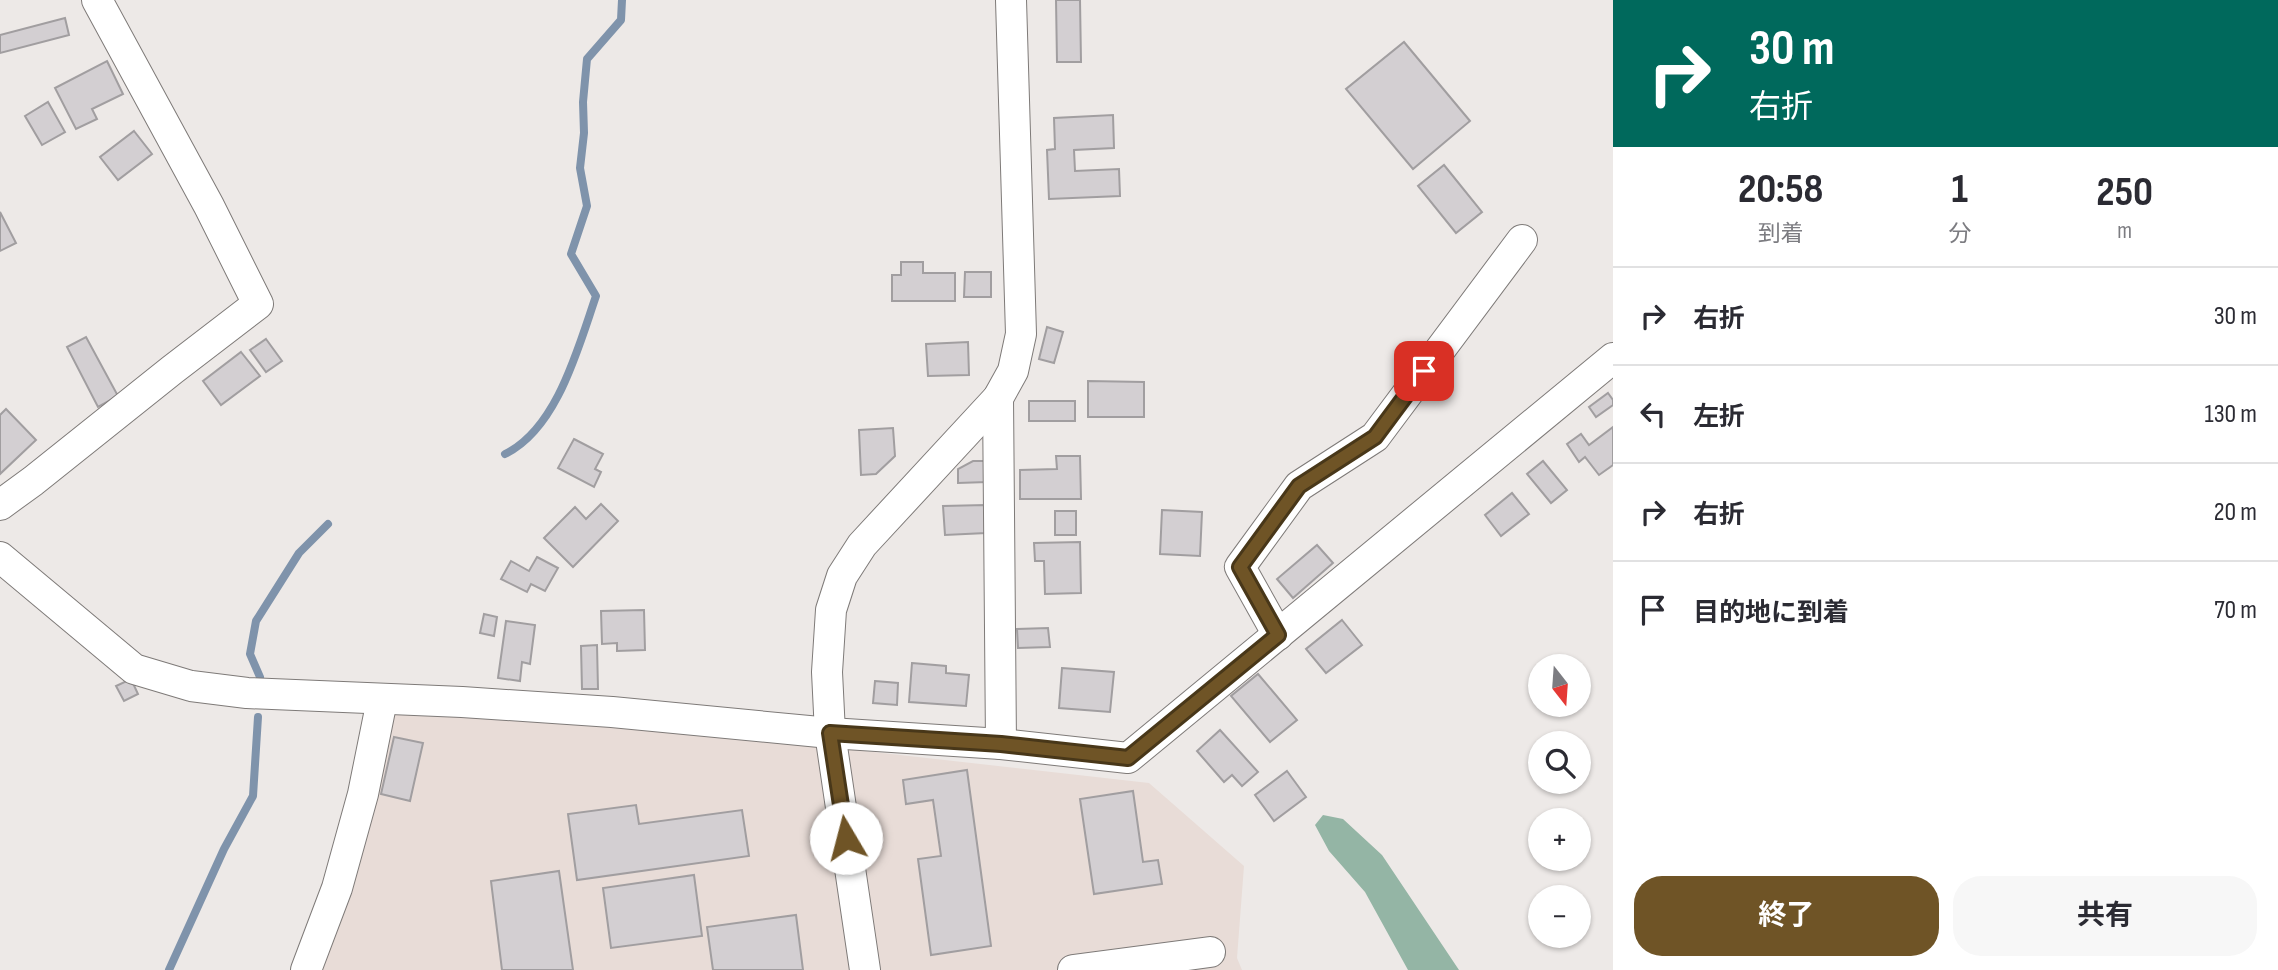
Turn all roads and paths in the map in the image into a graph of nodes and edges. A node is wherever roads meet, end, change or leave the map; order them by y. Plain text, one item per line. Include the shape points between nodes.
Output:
1 (97, 0) edge
2 (1012, 0) edge
3 (1522, 240) dead end
4 (1613, 358) edge
5 (998, 398) junction
6 (0, 505) edge
7 (0, 557) edge
8 (1278, 635) junction
9 (382, 700) junction
10 (830, 733) junction
11 (1001, 744) junction
12 (1210, 952) dead end
13 (306, 970) edge
14 (865, 970) edge
15 (1073, 970) edge

1 - 6 street via 258,304
2 - 5 street via 1021,334 1013,371
3 - 8 street via 1375,437 1299,486 1240,567
4 - 8 street
5 - 10 street via 862,545 842,576 831,610
5 - 11 street
7 - 9 street via 134,669 191,686
8 - 11 street via 1128,758
9 - 10 street via 612,712
9 - 13 street via 337,888
10 - 11 street
10 - 14 street
12 - 15 street

